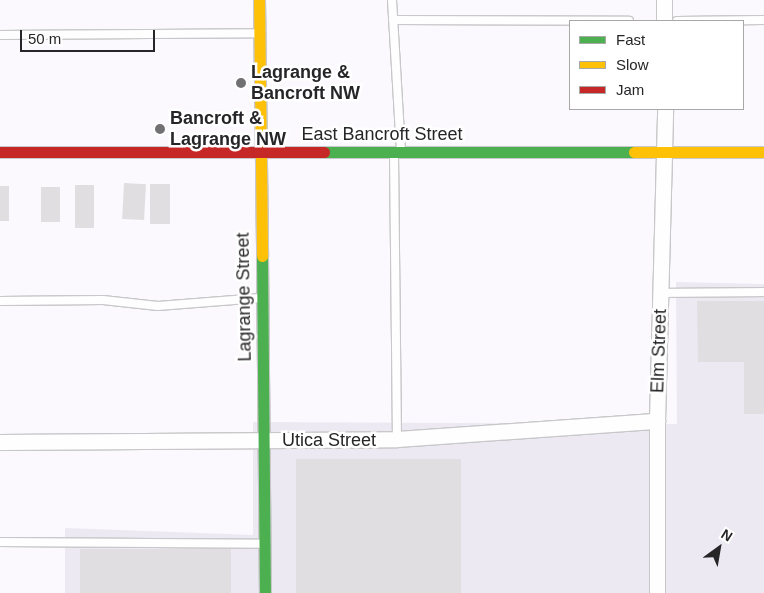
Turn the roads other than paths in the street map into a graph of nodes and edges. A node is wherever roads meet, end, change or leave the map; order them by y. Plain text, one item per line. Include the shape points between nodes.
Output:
1 (259, 0) edge
2 (392, 0) edge
3 (664, 0) edge
4 (392, 20) junction
5 (664, 20) edge
6 (744, 20) edge
7 (764, 20) edge
8 (569, 21) edge
9 (259, 33) junction
10 (0, 35) edge
11 (665, 110) edge
12 (260, 151) junction
13 (398, 151) junction
14 (0, 152) edge
15 (764, 152) edge
16 (665, 153) junction
17 (764, 292) edge
18 (661, 293) junction
19 (262, 298) junction
20 (0, 301) edge
21 (657, 421) junction
22 (397, 439) junction
23 (264, 440) junction
24 (0, 442) edge
25 (0, 542) edge
26 (265, 544) junction
27 (265, 593) edge
28 (657, 593) edge

1 - 9 street, Lagrange Street
2 - 4 lane
3 - 5 street
4 - 8 lane
4 - 13 lane
6 - 7 lane
9 - 10 lane
9 - 12 street, Lagrange Street
11 - 16 street, Elm Street
12 - 13 street, East Bancroft Street
12 - 14 street, East Bancroft Street
12 - 19 street, Lagrange Street
13 - 16 street, East Bancroft Street
13 - 22 lane
15 - 16 street, East Bancroft Street
16 - 18 street, Elm Street
17 - 18 lane
18 - 21 street, Elm Street
19 - 20 lane via 158,306 103,300
19 - 23 street, Lagrange Street
21 - 22 street, Utica Street
21 - 28 street, Elm Street
22 - 23 street, Utica Street
23 - 24 street, Utica Street
23 - 26 street, Lagrange Street
25 - 26 lane
26 - 27 street, Lagrange Street

